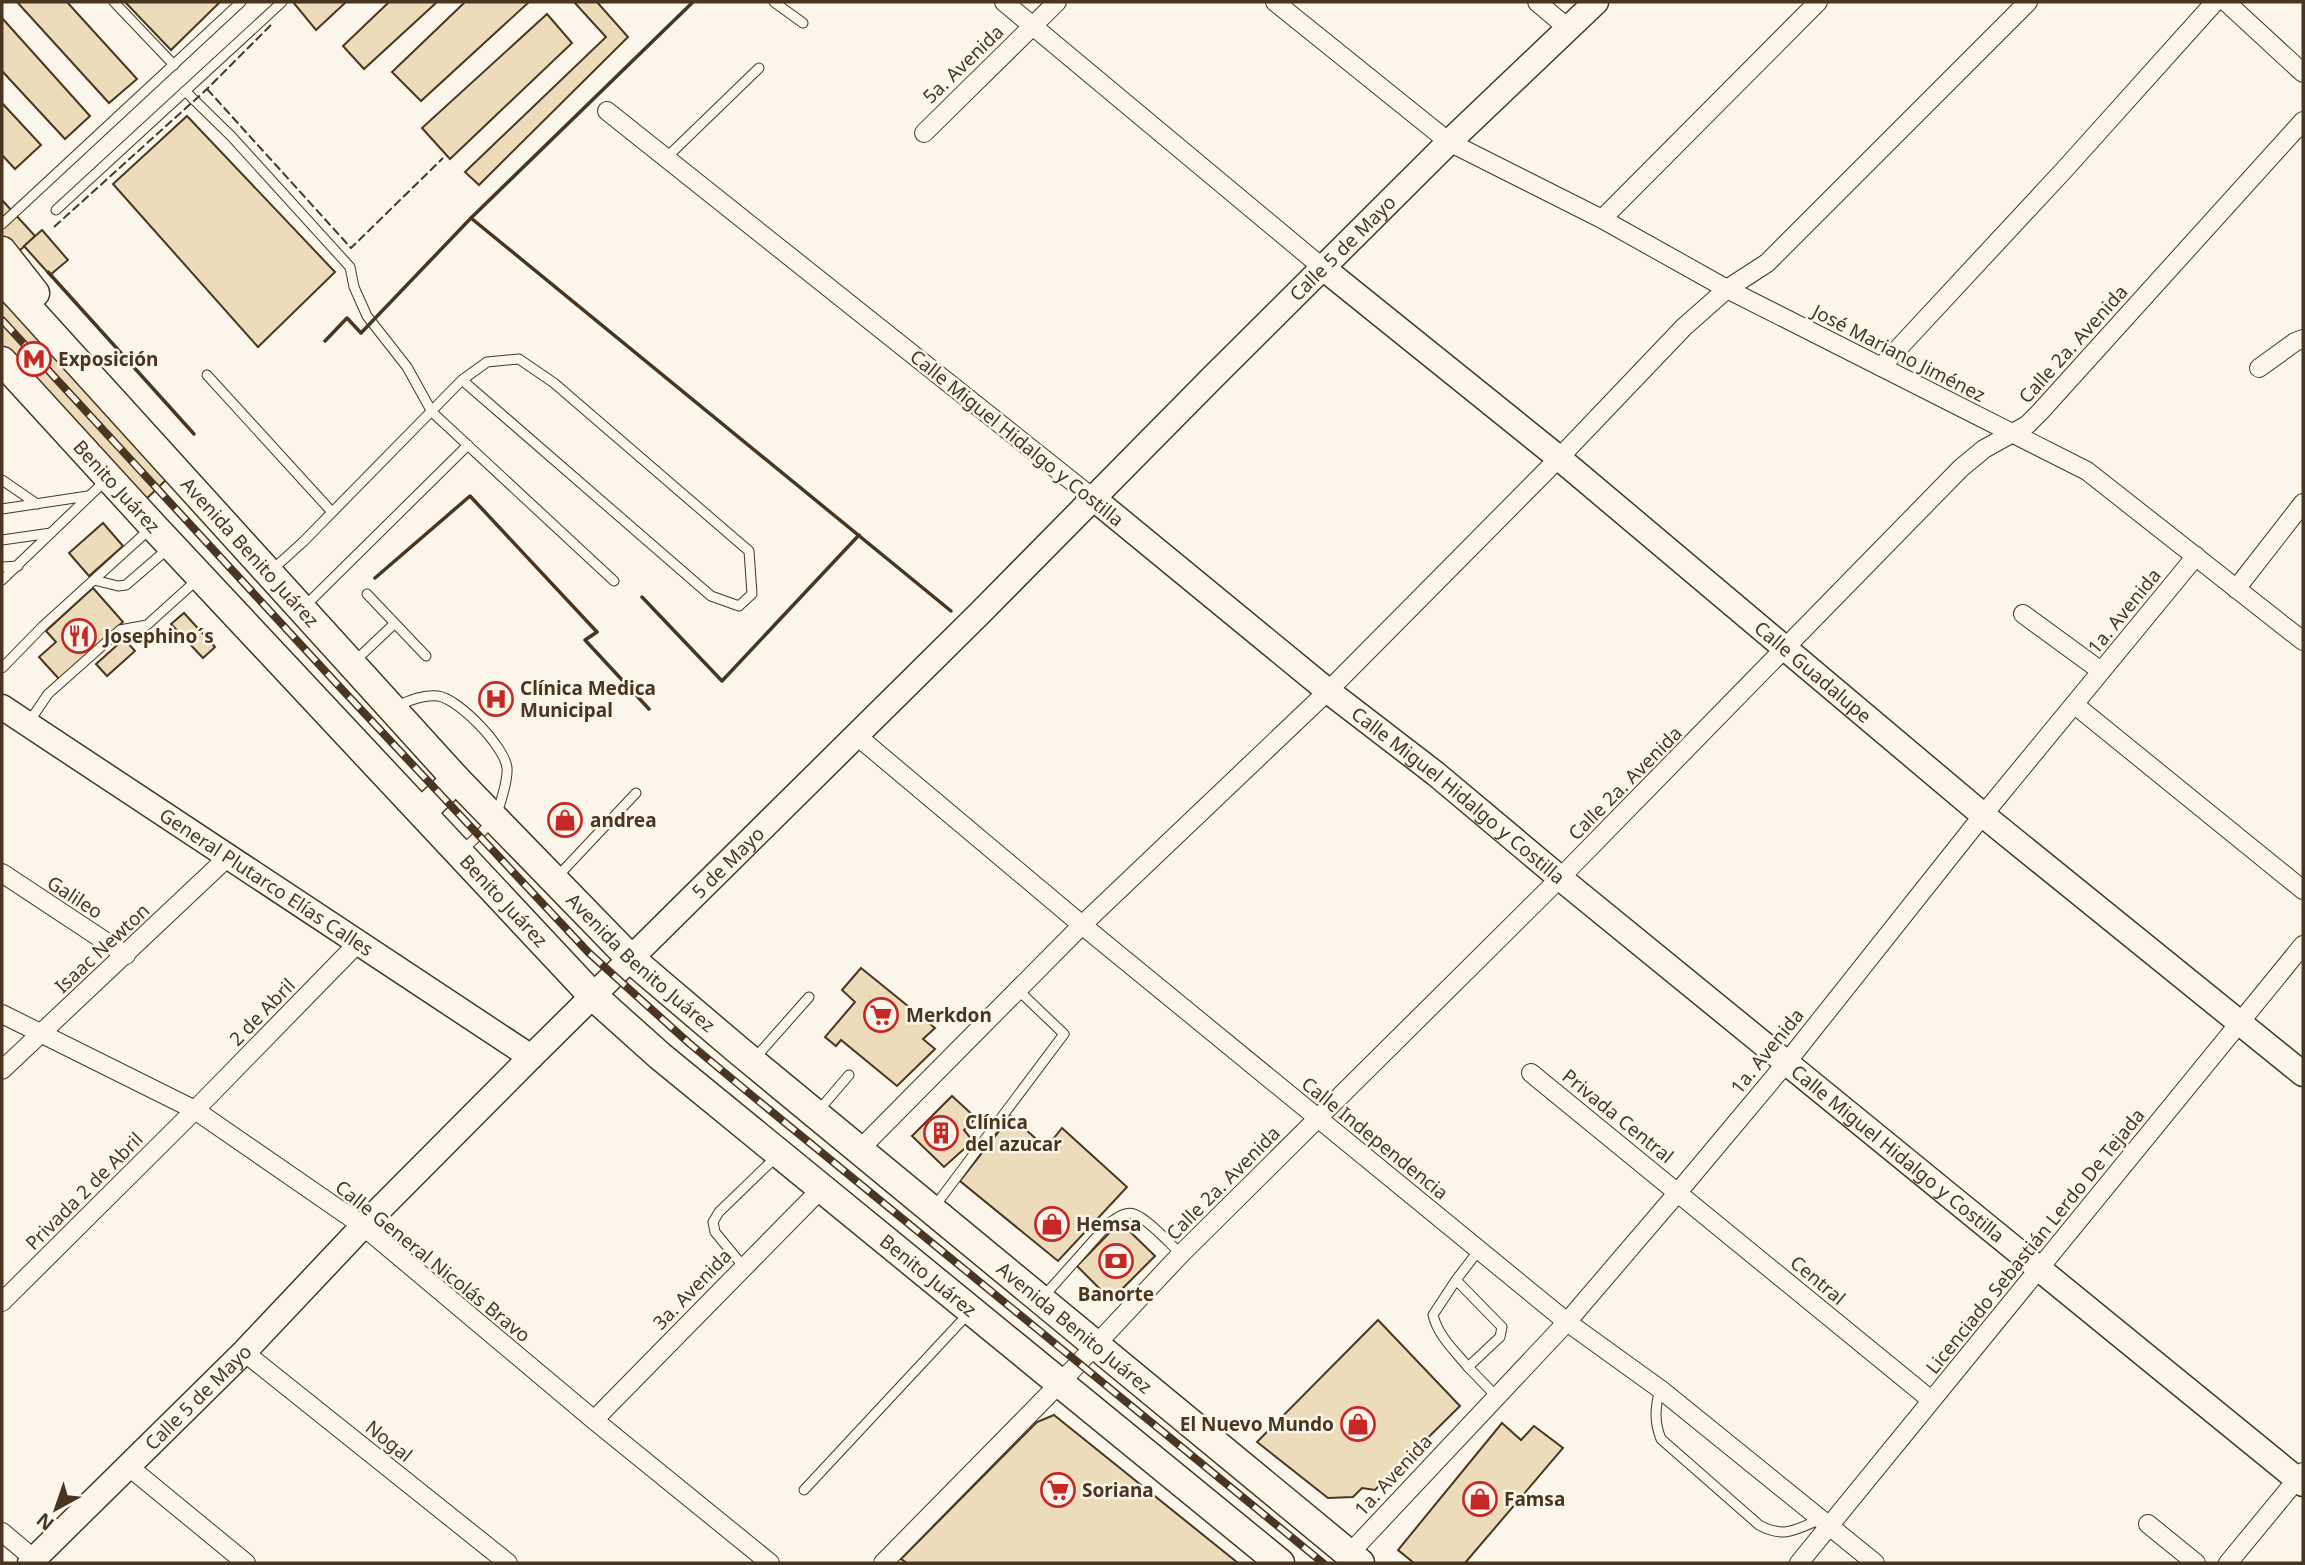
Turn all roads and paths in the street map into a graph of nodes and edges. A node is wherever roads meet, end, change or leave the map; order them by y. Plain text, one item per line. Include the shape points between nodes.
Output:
1 (114, 2) edge
2 (241, 2) edge
3 (282, 2) edge
4 (774, 2) edge
5 (1004, 2) edge
6 (1057, 2) edge
7 (1275, 2) edge
8 (1537, 2) edge
9 (1596, 2) edge
10 (1818, 2) edge
11 (2028, 2) edge
12 (2215, 2) edge
13 (2226, 2) edge
14 (803, 23) dead end
15 (1032, 26) junction
16 (1569, 29) junction
17 (174, 65) junction
18 (759, 68) dead end
19 (2303, 73) edge
20 (185, 91) junction
21 (607, 111) dead end
22 (2303, 121) edge
23 (924, 132) dead end
24 (1449, 142) junction
25 (666, 158) junction
26 (56, 210) dead end
27 (1602, 219) junction
28 (2, 225) edge
29 (2, 251) edge
30 (1323, 268) junction
31 (2, 279) edge
32 (1727, 289) junction
33 (2, 296) edge
34 (2303, 340) edge
35 (62, 345) junction
36 (1881, 367) junction
37 (2259, 368) dead end
38 (7, 369) edge
39 (206, 375) dead end
40 (462, 380) junction
41 (432, 412) junction
42 (2012, 433) junction
43 (468, 445) junction
44 (1559, 458) junction
45 (2, 480) edge
46 (99, 487) junction
47 (1093, 498) junction
48 (2303, 503) edge
49 (37, 504) junction
50 (2, 509) edge
51 (332, 512) junction
52 (152, 526) junction
53 (51, 533) junction
54 (2, 540) edge
55 (172, 546) junction
56 (2196, 556) junction
57 (18, 566) junction
58 (2, 567) edge
59 (268, 573) junction
60 (200, 576) junction
61 (2, 580) edge
62 (94, 580) junction
63 (614, 581) dead end
64 (2236, 589) junction
65 (366, 594) dead end
66 (301, 610) junction
67 (2024, 614) dead end
68 (394, 624) junction
69 (2303, 642) edge
70 (1785, 650) junction
71 (426, 656) dead end
72 (351, 664) junction
73 (2, 668) edge
74 (2102, 671) junction
75 (1328, 691) junction
76 (2075, 705) junction
77 (2, 707) edge
78 (391, 708) junction
79 (27, 724) junction
80 (857, 736) junction
81 (456, 779) junction
82 (636, 793) dead end
83 (422, 812) junction
84 (1983, 815) junction
85 (495, 818) junction
86 (460, 852) junction
87 (229, 856) junction
88 (2, 873) edge
89 (1560, 878) junction
90 (553, 881) junction
91 (2303, 890) edge
92 (1082, 925) junction
93 (358, 943) junction
94 (2303, 945) edge
95 (126, 955) junction
96 (631, 959) junction
97 (1018, 990) junction
98 (593, 996) junction
99 (809, 997) dead end
100 (2, 1014) edge
101 (2241, 1022) junction
102 (41, 1033) junction
103 (531, 1057) junction
104 (752, 1062) junction
105 (1787, 1062) junction
106 (2, 1070) edge
107 (1531, 1073) dead end
108 (2303, 1074) edge
109 (849, 1075) dead end
110 (195, 1110) junction
111 (815, 1114) junction
112 (1317, 1119) junction
113 (859, 1150) junction
114 (779, 1154) junction
115 (821, 1189) junction
116 (1679, 1191) junction
117 (932, 1210) junction
118 (363, 1226) junction
119 (1479, 1250) junction
120 (1181, 1254) junction
121 (743, 1266) junction
122 (2041, 1269) junction
123 (1456, 1280) junction
124 (1041, 1299) junction
125 (2, 1302) edge
126 (971, 1310) junction
127 (1567, 1322) junction
128 (1097, 1345) junction
129 (244, 1352) junction
130 (1468, 1367) junction
131 (1060, 1383) junction
132 (1660, 1389) junction
133 (1496, 1396) junction
134 (1931, 1400) junction
135 (594, 1420) junction
136 (128, 1466) junction
137 (2301, 1478) edge
138 (804, 1490) dead end
139 (1825, 1523) junction
140 (2148, 1524) dead end
141 (2, 1532) edge
142 (1354, 1558) edge
143 (32, 1561) edge
144 (246, 1563) edge
145 (508, 1563) edge
146 (770, 1563) edge
147 (883, 1563) edge
148 (1280, 1563) edge
149 (1799, 1563) edge
150 (1875, 1563) edge
151 (2196, 1563) edge
152 (2228, 1563) edge

1 - 17 lane
2 - 17 lane
3 - 20 lane
4 - 14 lane
5 - 15 street
6 - 15 street, 5a. Avenida
7 - 24 street, José Mariano Jiménez
8 - 16 street
9 - 16 street, Calle 5 de Mayo
10 - 27 street
11 - 32 street via 1768,263
12 - 36 street
13 - 19 street
15 - 23 street, 5a. Avenida
15 - 30 street
16 - 24 street, Calle 5 de Mayo
17 - 28 lane
18 - 25 lane
20 - 26 lane
20 - 41 lane via 350,267 367,316 407,368
21 - 25 street, Calle Miguel Hidalgo y Costilla
22 - 42 street, Calle 2a. Avenida via 2040,412
24 - 27 street, José Mariano Jiménez
24 - 30 street, Calle 5 de Mayo
25 - 47 street, Calle Miguel Hidalgo y Costilla
27 - 32 street, José Mariano Jiménez
29 - 35 main road via 39,297
30 - 44 street, Calle Guadalupe
30 - 47 street, Calle 5 de Mayo
31 - 35 main road, Avenida Benito Juárez
32 - 36 street, José Mariano Jiménez
32 - 44 street via 1684,327
33 - 35 main road
34 - 37 street
35 - 59 main road, Avenida Benito Juárez
36 - 42 street, José Mariano Jiménez
38 - 46 main road, Benito Juárez
39 - 51 lane
40 - 40 lane via 487,362 519,359 554,383 749,551 752,594 739,606 711,596
40 - 41 lane
41 - 43 lane
41 - 51 lane
42 - 56 street, José Mariano Jiménez via 2087,471
42 - 70 street, Calle 2a. Avenida via 1961,468
43 - 63 lane
43 - 66 lane
44 - 70 street, Calle Guadalupe
44 - 75 street
45 - 49 lane
46 - 49 lane
46 - 52 main road, Benito Juárez
46 - 53 lane
47 - 75 street, Calle Miguel Hidalgo y Costilla
47 - 80 street, 5 de Mayo
48 - 64 street
49 - 50 lane
51 - 59 lane
52 - 55 main road, Benito Juárez
52 - 62 lane
53 - 54 lane
53 - 57 lane
55 - 60 main road, Benito Juárez
55 - 62 lane via 126,585
56 - 64 street, José Mariano Jiménez
56 - 74 street, 1a. Avenida
57 - 58 lane
57 - 61 lane
59 - 66 main road, Avenida Benito Juárez
60 - 79 lane via 147,625 120,631 48,694
60 - 83 main road, Benito Juárez
62 - 73 lane
64 - 69 street, José Mariano Jiménez
65 - 68 lane
66 - 72 main road, Avenida Benito Juárez
67 - 74 street
68 - 71 lane
68 - 72 lane
70 - 84 street, Calle Guadalupe
70 - 89 street, Calle 2a. Avenida
72 - 78 main road, Avenida Benito Juárez
74 - 76 street, 1a. Avenida
75 - 89 street, Calle Miguel Hidalgo y Costilla
75 - 92 street
76 - 84 street, 1a. Avenida
76 - 91 street
77 - 79 street, General Plutarco Elías Calles
78 - 81 main road, Avenida Benito Juárez
78 - 85 lane via 434,695 462,708 502,754 507,767
79 - 87 street, General Plutarco Elías Calles
80 - 92 street, Calle Independencia
80 - 96 street, 5 de Mayo
81 - 83 main road
81 - 85 main road, Avenida Benito Juárez
82 - 90 lane
83 - 86 main road, Benito Juárez
84 - 101 street, Calle Guadalupe
84 - 105 street, 1a. Avenida
85 - 86 lane
85 - 90 main road, Avenida Benito Juárez
86 - 98 main road, Benito Juárez
87 - 93 street, General Plutarco Elías Calles
87 - 95 street, Isaac Newton
88 - 95 street, Galileo
89 - 105 street, Calle Miguel Hidalgo y Costilla
89 - 112 street, Calle 2a. Avenida
90 - 96 main road, Avenida Benito Juárez
92 - 97 street
92 - 112 street, Calle Independencia
93 - 103 street, General Plutarco Elías Calles
93 - 110 street, 2 de Abril
94 - 101 street, Licenciado Sebastián Lerdo De Tejada
95 - 102 street, Isaac Newton
96 - 98 street, 5 de Mayo
96 - 104 main road, Avenida Benito Juárez
97 - 113 street
97 - 117 lane via 1064,1034
98 - 103 street, 5 de Mayo
98 - 114 main road, Benito Juárez
99 - 104 lane
100 - 102 street, Calle General Nicolás Bravo
101 - 108 street, Calle Guadalupe
101 - 122 street, Licenciado Sebastián Lerdo De Tejada
102 - 106 street, Isaac Newton
102 - 110 street, Calle General Nicolás Bravo
103 - 118 street, 5 de Mayo
104 - 111 main road, Avenida Benito Juárez
105 - 116 street, 1a. Avenida
105 - 122 street, Calle Miguel Hidalgo y Costilla
107 - 116 street, Privada Central
109 - 111 lane
110 - 118 street, Calle General Nicolás Bravo
110 - 125 street, Privada 2 de Abril
111 - 113 main road, Avenida Benito Juárez
112 - 119 street, Calle Independencia
112 - 120 street, Calle 2a. Avenida
113 - 117 main road, Avenida Benito Juárez
114 - 115 main road, Benito Juárez
114 - 121 lane via 713,1222 715,1232
115 - 121 street, 3a. Avenida
115 - 126 main road, Benito Juárez
116 - 127 street, 1a. Avenida
116 - 134 street, Central
117 - 124 main road, Avenida Benito Juárez
118 - 129 street, Calle 5 de Mayo
118 - 135 street, Calle General Nicolás Bravo
119 - 123 lane
119 - 127 street, Calle Independencia
120 - 124 lane via 1144,1220 1133,1214 1121,1215
120 - 128 street, Calle 2a. Avenida
121 - 135 street, 3a. Avenida
122 - 134 street, Licenciado Sebastián Lerdo De Tejada
122 - 137 street, Calle Miguel Hidalgo y Costilla
123 - 130 lane via 1433,1315 1444,1338
123 - 130 lane via 1502,1327 1500,1337
124 - 128 main road, Avenida Benito Juárez
126 - 131 main road, Benito Juárez
126 - 138 lane
127 - 132 street, Calle Independencia
127 - 133 street, 1a. Avenida
128 - 131 street, Calle 2a. Avenida
128 - 142 main road, Avenida Benito Juárez
129 - 136 street, Calle 5 de Mayo
129 - 145 street, Nogal
130 - 133 lane
131 - 147 street, Calle 2a. Avenida
131 - 148 main road
132 - 139 street, Calle Independencia
132 - 139 lane via 1655,1409 1661,1439 1759,1525 1782,1534
133 - 142 street, 1a. Avenida
134 - 139 street, Licenciado Sebastián Lerdo De Tejada
135 - 146 street, Calle General Nicolás Bravo
136 - 143 street, Calle 5 de Mayo
136 - 144 street
137 - 152 street
139 - 149 street, Licenciado Sebastián Lerdo De Tejada
139 - 150 street, Calle Independencia
140 - 151 street
141 - 143 street

